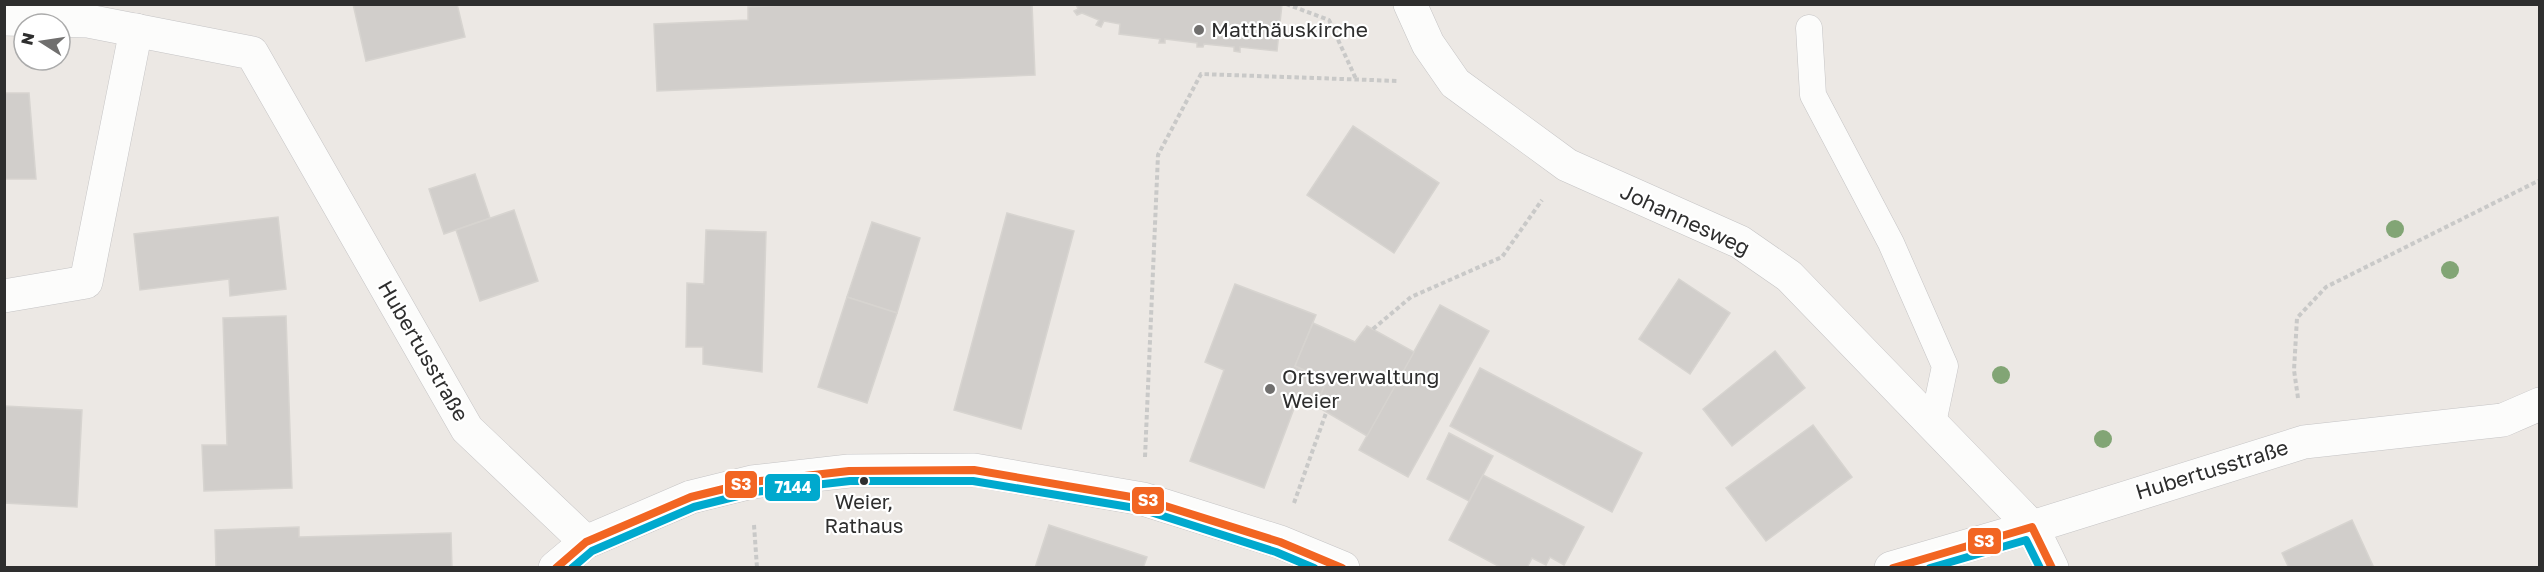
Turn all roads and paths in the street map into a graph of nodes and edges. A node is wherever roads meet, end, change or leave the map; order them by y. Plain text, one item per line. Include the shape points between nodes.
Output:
1 (1286, 4) edge
2 (1410, 4) edge
3 (4, 19) edge
4 (1809, 28) dead end
5 (136, 30) junction
6 (1357, 79) junction
7 (1455, 83) junction
8 (1567, 165) junction
9 (2540, 180) edge
10 (4, 296) edge
11 (1373, 330) dead end
12 (2540, 404) edge
13 (1326, 413) dead end
14 (1933, 423) junction
15 (2304, 442) junction
16 (1143, 499) junction
17 (2032, 527) junction
18 (586, 542) junction
19 (1280, 542) junction
20 (555, 567) edge
21 (1344, 567) edge
22 (1891, 567) edge
23 (2052, 567) edge

1 - 6 path via 1329,20
2 - 7 street, Johannesweg via 1428,44
3 - 5 street, Hubertusstraße via 88,21
4 - 14 lane via 1813,95 1891,243 1945,366
5 - 10 street via 86,282
5 - 18 street, Hubertusstraße via 252,53 467,429
6 - 7 path
6 - 16 path via 1201,74 1158,154
7 - 8 street, Johannesweg
8 - 11 path via 1502,257 1411,297
8 - 14 street, Johannesweg via 1740,242 1789,276
9 - 15 path via 2326,287 2296,318 2294,370
12 - 15 street, Hubertusstraße via 2503,420
13 - 19 path
14 - 17 street, Johannesweg
15 - 17 street, Hubertusstraße
16 - 18 street via 974,470 849,471 752,482 690,497
16 - 19 street
17 - 22 street, Hubertusstraße
17 - 23 street, Johannesweg
18 - 20 street
19 - 21 street

